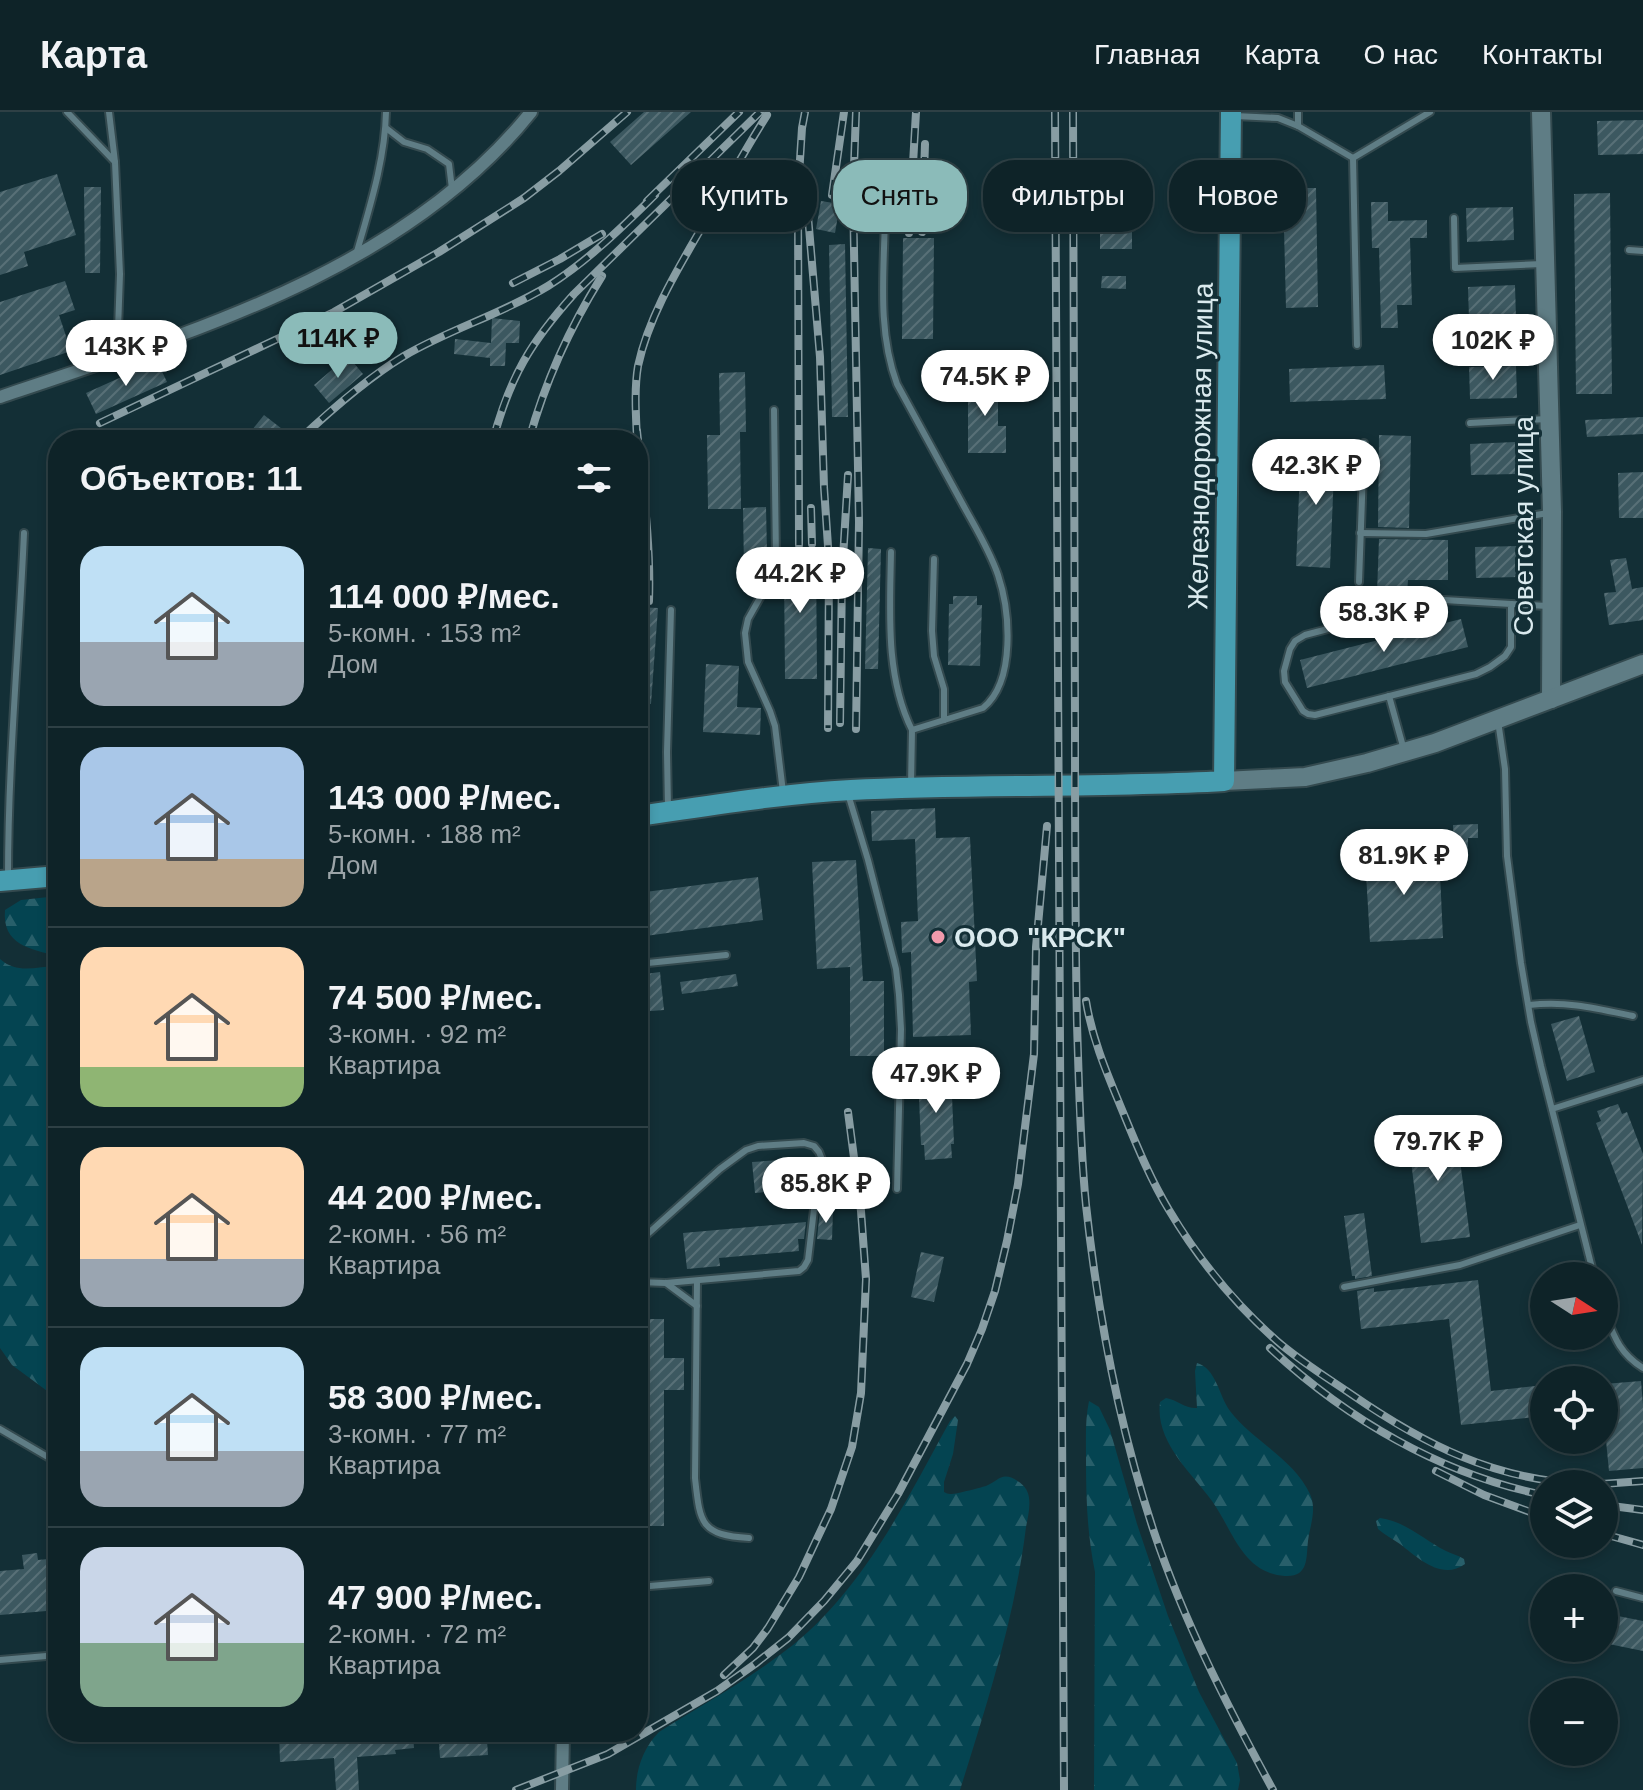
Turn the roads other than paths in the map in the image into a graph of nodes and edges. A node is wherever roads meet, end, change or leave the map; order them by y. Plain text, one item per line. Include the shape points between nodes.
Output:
1 (67, 112) edge
2 (109, 112) edge
3 (386, 112) edge
4 (531, 112) edge
5 (1298, 112) edge
6 (1430, 112) edge
7 (1541, 112) edge
8 (1231, 114) edge
9 (1298, 126) junction
10 (386, 128) junction
11 (1353, 158) junction
12 (115, 162) junction
13 (452, 189) junction
14 (1454, 218) dead end
15 (885, 232) edge
16 (1629, 250) dead end
17 (1643, 251) edge
18 (356, 255) junction
19 (1545, 264) junction
20 (1357, 345) dead end
21 (117, 357) junction
22 (0, 397) edge
23 (774, 410) dead end
24 (1550, 418) junction
25 (1470, 423) dead end
26 (1364, 443) dead end
27 (1552, 512) junction
28 (24, 533) dead end
29 (1360, 533) junction
30 (891, 552) dead end
31 (934, 559) dead end
32 (1359, 582) dead end
33 (1511, 604) junction
34 (1552, 606) junction
35 (671, 610) dead end
36 (1643, 664) edge
37 (1389, 696) junction
38 (1551, 699) junction
39 (1498, 719) junction
40 (944, 720) junction
41 (912, 730) junction
42 (1404, 752) junction
43 (1224, 781) junction
44 (911, 788) junction
45 (847, 791) junction
46 (783, 796) junction
47 (669, 811) junction
48 (648, 814) edge
49 (48, 877) edge
50 (4, 881) edge
51 (726, 955) dead end
52 (648, 963) edge
53 (1529, 1005) junction
54 (1633, 1016) dead end
55 (1643, 1080) edge
56 (1552, 1109) junction
57 (897, 1189) dead end
58 (1580, 1225) junction
59 (648, 1234) edge
60 (1590, 1262) edge
61 (697, 1281) junction
62 (648, 1282) edge
63 (666, 1283) junction
64 (1344, 1287) dead end
65 (697, 1306) junction
66 (1618, 1345) edge
67 (1643, 1368) edge
68 (0, 1429) edge
69 (48, 1457) edge
70 (749, 1538) dead end
71 (709, 1581) dead end
72 (648, 1586) edge
73 (1618, 1592) edge
74 (1643, 1598) edge
75 (48, 1656) edge
76 (0, 1660) edge
77 (563, 1742) edge
78 (562, 1790) edge

1 - 12 lane
2 - 12 lane
3 - 10 lane
4 - 13 street
5 - 9 lane
6 - 11 lane
7 - 19 street, Советская улица
8 - 9 lane via 1278,118
8 - 43 main road, Железнодорожная улица
9 - 11 lane
10 - 13 lane via 449,164
10 - 18 lane
11 - 20 lane
12 - 21 lane
13 - 18 street
14 - 19 lane via 1455,268
15 - 40 lane via 883,319 890,365 991,558 1005,605 1006,653 997,693 983,708
16 - 17 lane
18 - 21 street via 236,313
19 - 24 street, Советская улица
21 - 22 street
23 - 46 lane via 776,559 745,633 748,662 775,726
24 - 25 lane
24 - 27 street, Советская улица
26 - 29 lane
27 - 29 lane via 1426,534
27 - 34 street, Советская улица
28 - 50 lane
29 - 32 lane
30 - 41 lane via 894,669
31 - 40 lane via 932,631 944,689
33 - 34 lane
33 - 37 lane via 1511,647 1505,656 1476,674
33 - 37 lane via 1436,601 1305,635 1290,649 1285,682 1308,714
34 - 38 street, Советская улица
35 - 47 lane
36 - 38 street
37 - 42 lane
38 - 39 street
39 - 42 street
39 - 53 lane via 1507,856
40 - 41 lane
41 - 44 lane
42 - 43 street via 1330,773
43 - 44 main road
44 - 45 main road
45 - 46 main road
45 - 57 lane via 896,969 901,1029
46 - 47 main road
47 - 48 main road
49 - 50 main road
51 - 52 lane
53 - 54 lane via 1579,1004
53 - 56 lane
55 - 56 lane
56 - 58 lane
58 - 60 lane
58 - 64 lane via 1460,1265
59 - 61 lane via 746,1150 796,1142 814,1146 823,1172 804,1267
61 - 63 lane
61 - 65 lane
62 - 63 lane
63 - 65 lane
65 - 70 lane via 698,1503 704,1522 716,1533
66 - 67 lane
68 - 69 lane
71 - 72 lane
73 - 74 lane
75 - 76 lane
77 - 78 street

